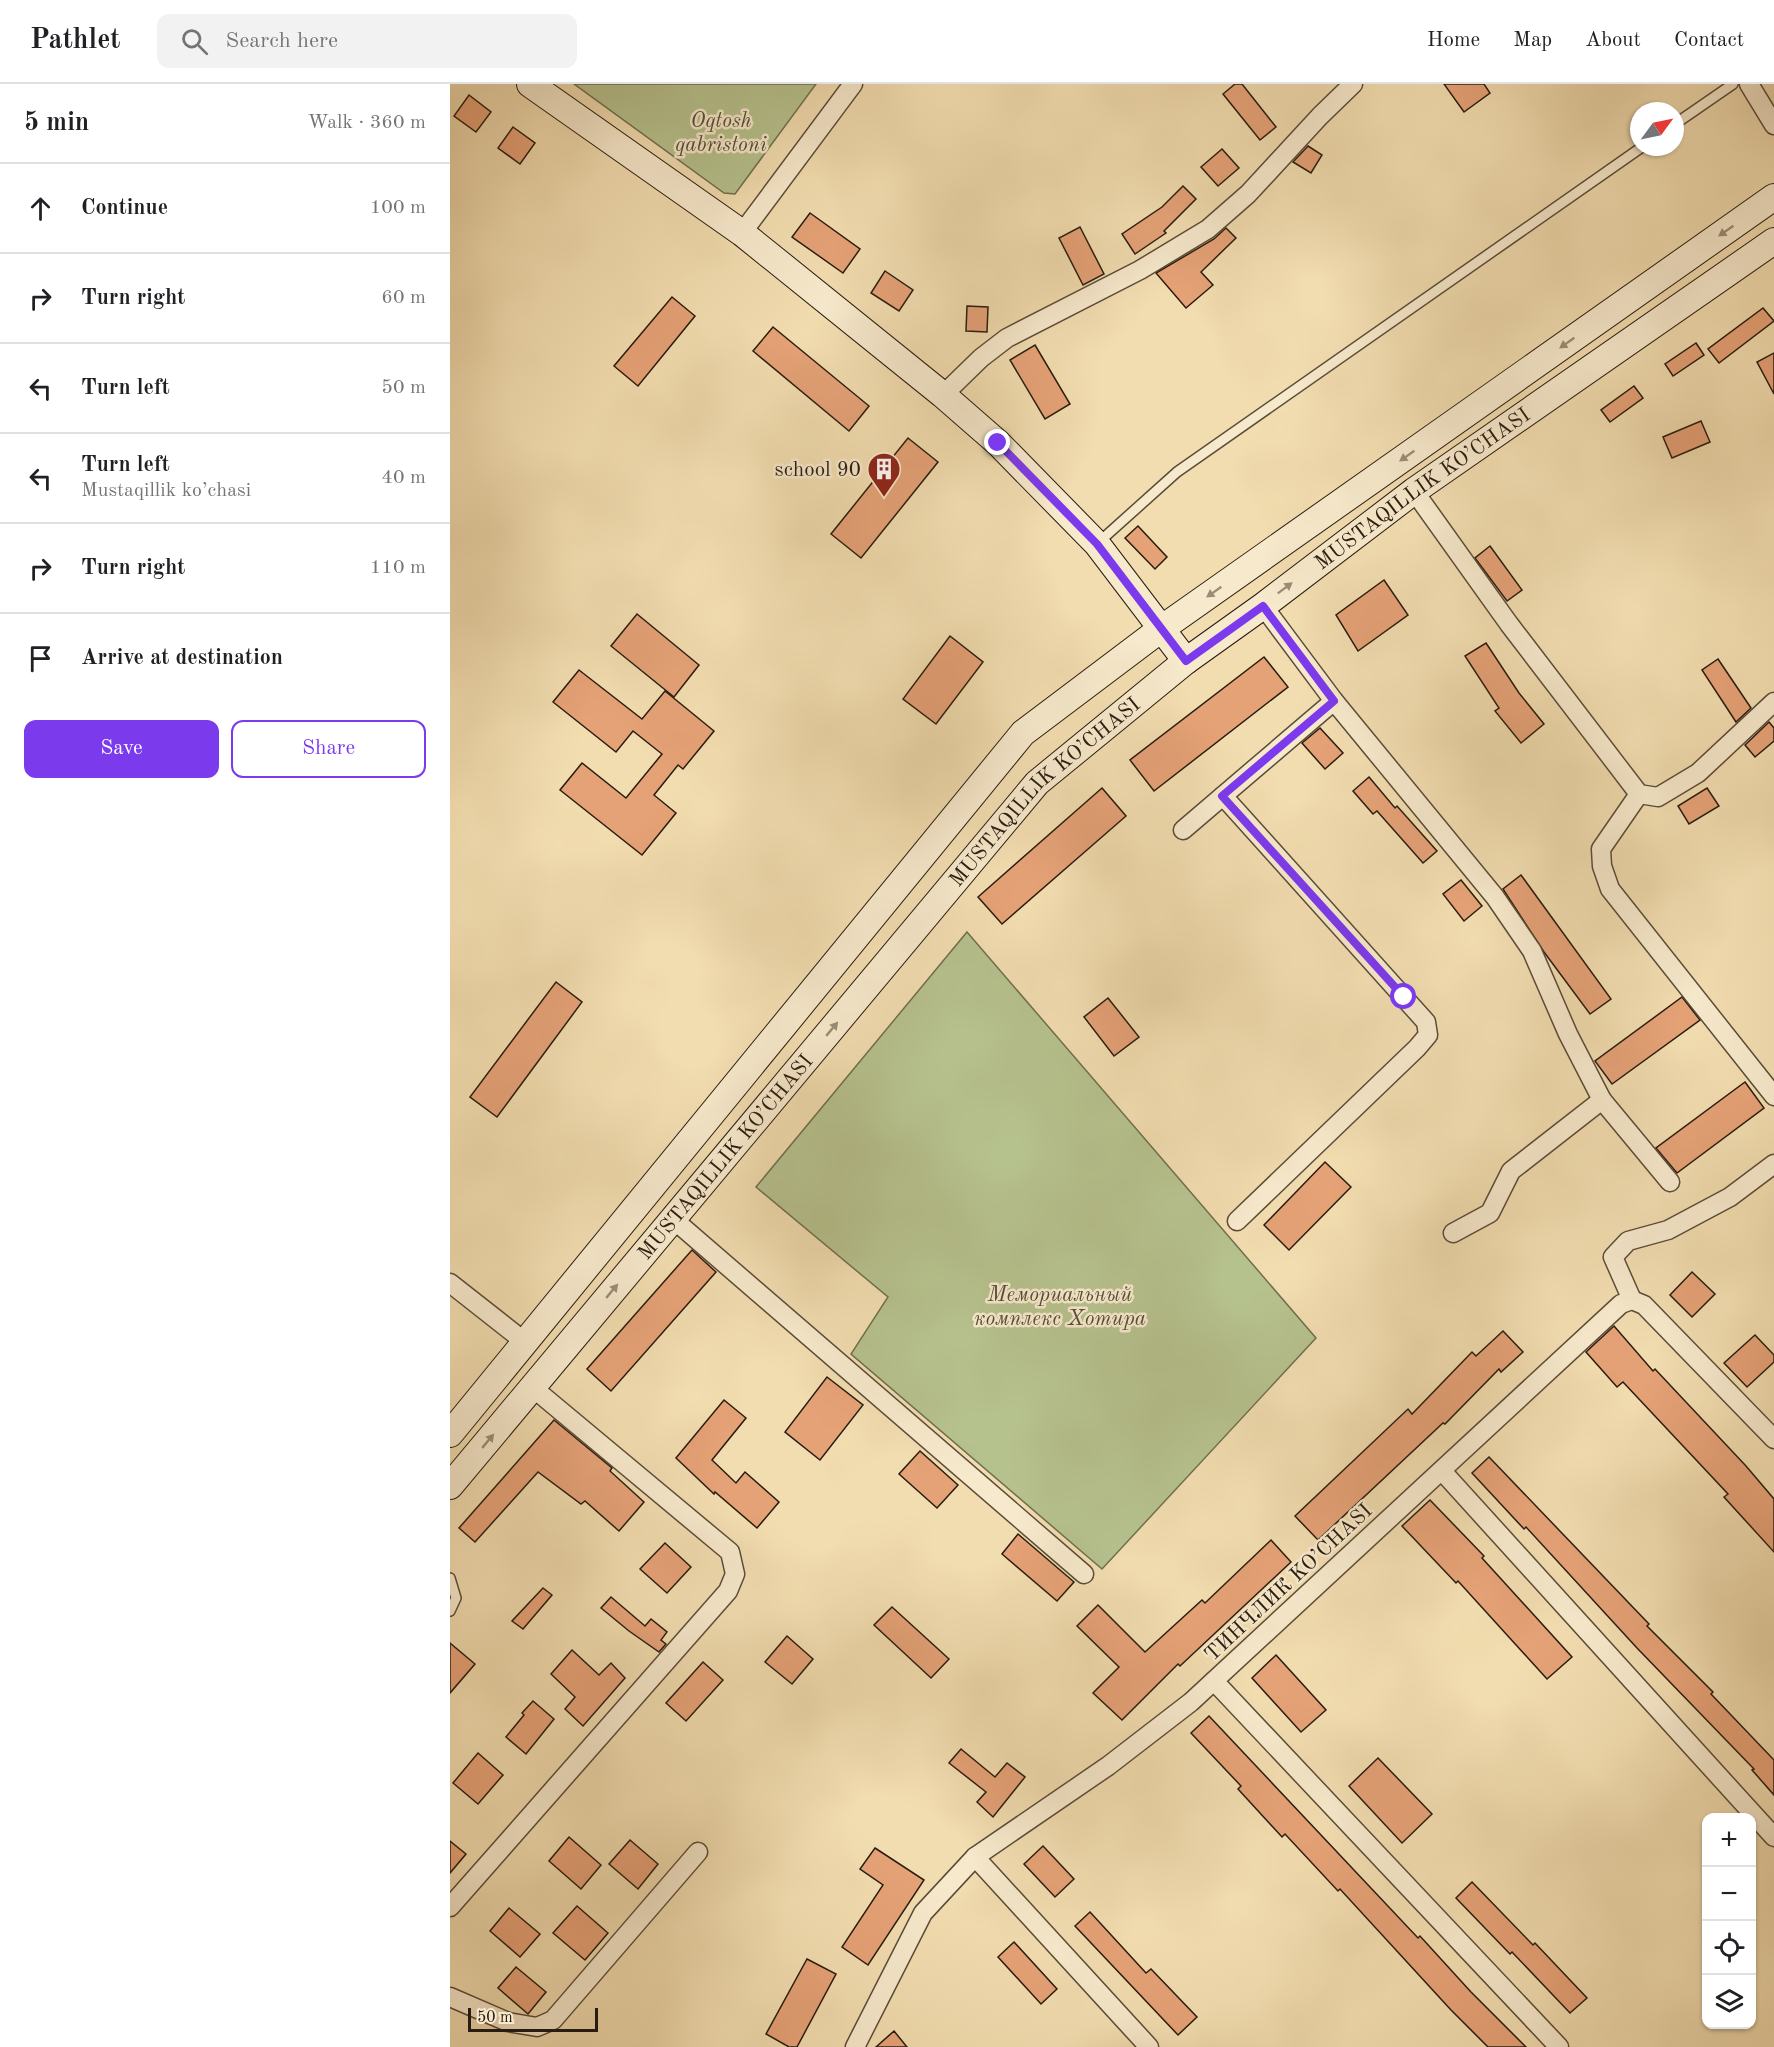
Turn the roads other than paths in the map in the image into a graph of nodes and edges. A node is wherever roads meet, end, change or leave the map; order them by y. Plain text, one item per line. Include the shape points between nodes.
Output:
1 (530, 84) edge
2 (853, 84) edge
3 (1352, 84) edge
4 (1733, 84) edge
5 (1749, 84) edge
6 (1684, 118) edge
7 (1774, 125) edge
8 (1630, 155) edge
9 (1774, 197) edge
10 (742, 233) junction
11 (1774, 242) edge
12 (943, 395) junction
13 (1414, 491) junction
14 (1097, 544) junction
15 (1263, 606) junction
16 (1161, 629) junction
17 (1186, 661) junction
18 (1334, 701) junction
19 (1774, 702) edge
20 (1639, 794) junction
21 (1222, 796) junction
22 (1183, 830) dead end
23 (1774, 1096) edge
24 (1602, 1100) junction
25 (1774, 1164) edge
26 (1670, 1182) dead end
27 (673, 1219) junction
28 (1237, 1221) dead end
29 (1453, 1233) dead end
30 (450, 1283) edge
31 (1632, 1300) junction
32 (525, 1342) junction
33 (532, 1387) junction
34 (450, 1434) edge
35 (1774, 1439) edge
36 (1442, 1471) junction
37 (450, 1486) edge
38 (1084, 1574) dead end
39 (450, 1578) edge
40 (450, 1611) edge
41 (1214, 1681) junction
42 (1774, 1837) edge
43 (698, 1852) dead end
44 (975, 1857) junction
45 (450, 1907) edge
46 (450, 1997) edge
47 (855, 2047) edge
48 (1149, 2047) edge
49 (1559, 2047) edge

1 - 10 main road
2 - 10 street
3 - 12 street via 1248,194 1208,229 1140,270 1007,338
4 - 6 lane
5 - 7 street
8 - 14 lane via 1177,472
9 -> 16 main road, MUSTAQILLIK KO’CHASI
10 - 12 main road
11 - 13 main road, MUSTAQILLIK KO’CHASI
12 - 14 main road via 998,443
15 -> 13 main road, MUSTAQILLIK KO’CHASI
13 - 20 street via 1509,624
14 - 16 main road
15 - 17 main road, MUSTAQILLIK KO’CHASI
15 - 18 street
16 - 17 main road
16 - 32 main road, MUSTAQILLIK KO’CHASI via 1023,733
27 -> 17 main road, MUSTAQILLIK KO’CHASI via 1036,783
18 - 21 street
18 - 24 street via 1495,897 1532,951
19 - 20 street via 1698,773 1658,796
20 - 23 street via 1601,849 1610,889
21 - 22 street
21 - 28 street via 1426,1022 1428,1035
24 - 26 street
24 - 29 street via 1511,1171 1490,1213
25 - 31 street via 1730,1197 1668,1230 1628,1241 1612,1257
33 -> 27 main road, MUSTAQILLIK KO’CHASI
27 - 38 street
30 - 32 street
31 - 35 street via 1644,1305
31 - 36 street, ТИНЧЛИК KO’CHASI via 1621,1304
32 - 34 main road, MUSTAQILLIK KO’CHASI
37 -> 33 main road, MUSTAQILLIK KO’CHASI
33 - 45 street via 730,1552 735,1574 728,1592
36 - 41 street, ТИНЧЛИК KO’CHASI
36 - 42 street
39 - 40 lane via 456,1598
41 - 44 street, ТИНЧЛИК KO’CHASI via 1108,1766
41 - 49 street
43 - 46 street via 553,2020 537,2026 508,2022
44 - 47 street, ТИНЧЛИК KO’CHASI via 923,1913
44 - 48 street

